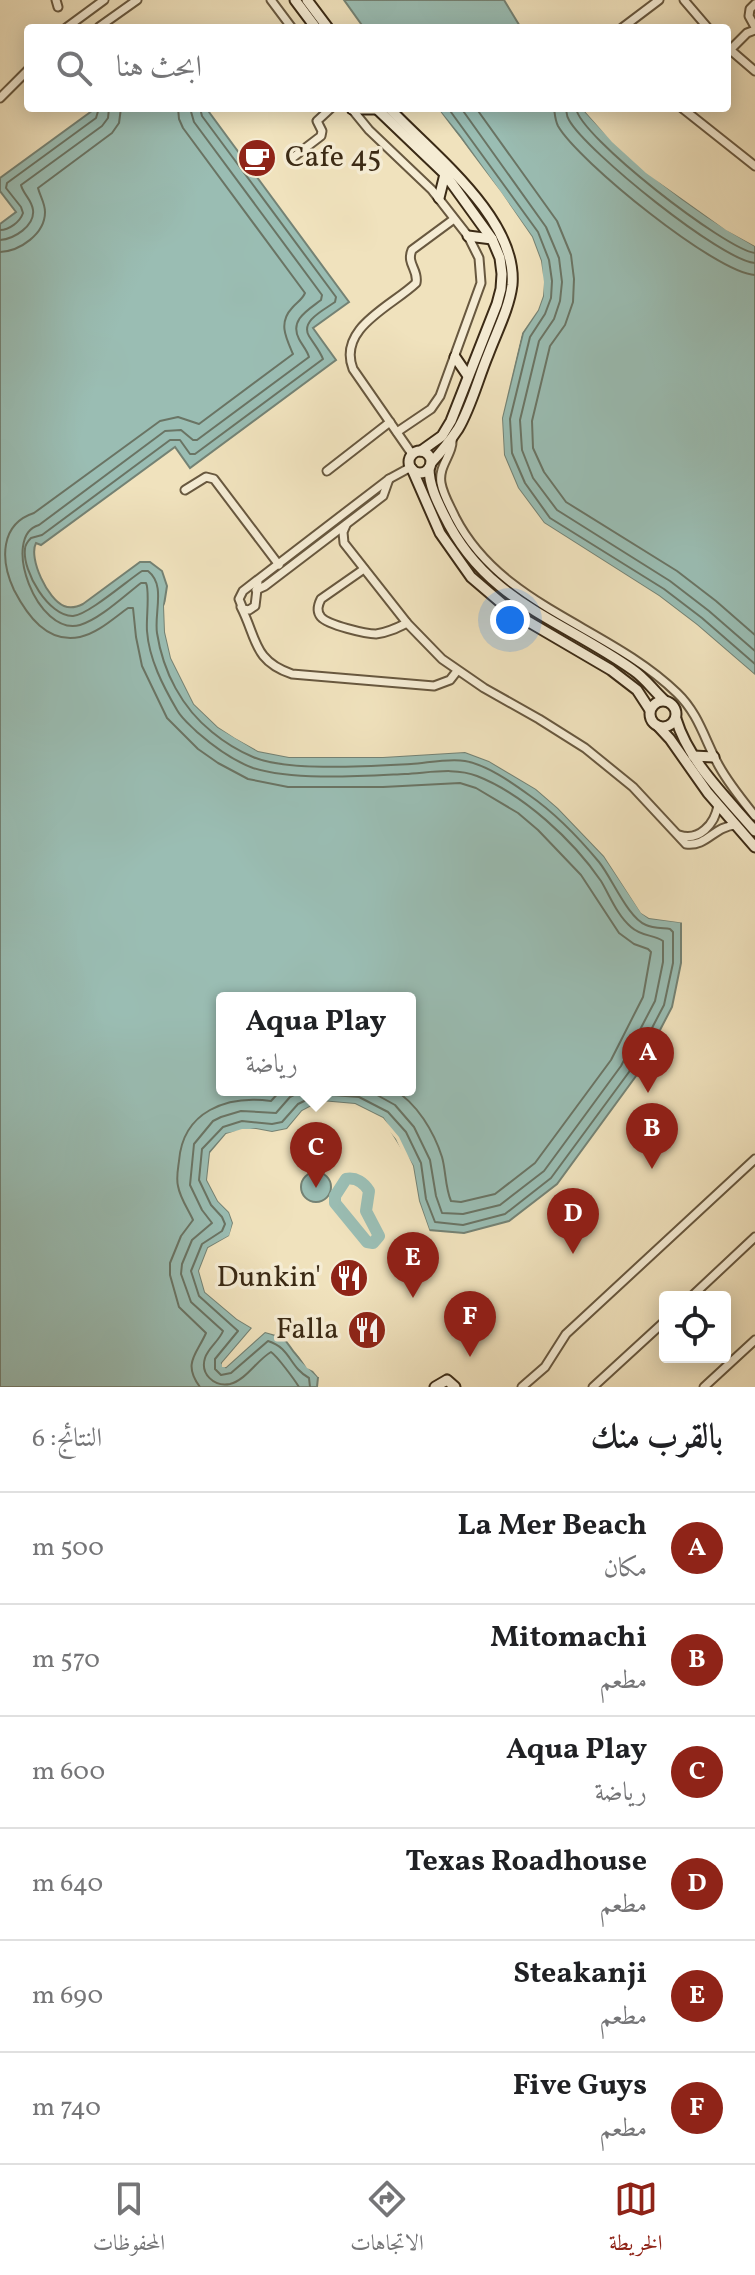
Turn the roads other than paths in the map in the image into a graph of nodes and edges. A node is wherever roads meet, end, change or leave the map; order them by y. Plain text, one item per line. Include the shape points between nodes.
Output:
1 (104, 0) edge
2 (137, 0) edge
3 (271, 0) edge
4 (295, 0) edge
5 (307, 0) edge
6 (659, 0) edge
7 (748, 0) edge
8 (684, 1) edge
9 (755, 3) edge
10 (87, 12) junction
11 (71, 24) edge
12 (97, 24) edge
13 (105, 24) edge
14 (289, 24) edge
15 (313, 24) edge
16 (325, 24) edge
17 (629, 24) edge
18 (704, 24) edge
19 (751, 24) edge
20 (731, 47) edge
21 (731, 51) edge
22 (755, 71) edge
23 (24, 74) edge
24 (0, 98) edge
25 (327, 112) edge
26 (355, 112) edge
27 (379, 112) edge
28 (393, 112) edge
29 (687, 112) edge
30 (291, 159) dead end
31 (754, 165) edge
32 (445, 174) junction
33 (439, 198) junction
34 (454, 219) junction
35 (468, 236) junction
36 (492, 239) junction
37 (455, 357) junction
38 (468, 376) junction
39 (390, 422) junction
40 (397, 432) junction
41 (452, 437) junction
42 (417, 453) junction
43 (430, 466) junction
44 (411, 468) junction
45 (327, 471) dead end
46 (389, 479) junction
47 (185, 490) dead end
48 (346, 525) junction
49 (326, 540) junction
50 (344, 543) junction
51 (279, 565) junction
52 (364, 569) junction
53 (258, 581) junction
54 (256, 590) junction
55 (241, 607) junction
56 (254, 607) junction
57 (407, 623) junction
58 (249, 626) junction
59 (584, 627) junction
60 (569, 630) junction
61 (457, 671) junction
62 (664, 700) junction
63 (650, 710) junction
64 (676, 719) junction
65 (658, 726) junction
66 (693, 756) junction
67 (714, 757) junction
68 (718, 805) junction
69 (755, 816) edge
70 (736, 825) junction
71 (755, 831) edge
72 (675, 833) junction
73 (755, 847) edge
74 (755, 1159) edge
75 (755, 1237) edge
76 (697, 1291) edge
77 (659, 1326) edge
78 (755, 1340) edge
79 (705, 1386) edge
80 (435, 1387) edge
81 (455, 1387) edge
82 (522, 1387) edge
83 (593, 1387) edge

1 - 10 street
2 - 13 street
3 - 14 street
4 - 15 street
5 - 16 street
6 - 17 street
7 - 9 street
7 - 19 street
8 - 18 street
9 - 19 street
10 - 11 street
10 - 12 street
19 - 20 street
21 - 22 street
23 - 24 street
25 - 30 street via 317,121 321,136
26 - 33 street
27 - 32 street
28 - 41 street via 463,182 498,230 511,262 509,300
29 - 31 street
32 - 33 street
32 - 36 street
33 - 34 street
34 - 35 street
34 - 39 street via 412,250 416,283 367,321 351,348 353,369
35 - 36 street
35 - 37 street via 479,258 481,283
36 - 38 street via 500,258 501,289
37 - 38 street
37 - 40 street via 435,405
38 - 42 street via 448,426
39 - 40 street
39 - 45 street
40 - 42 street
41 - 43 street
41 - 59 street via 441,483 472,544 517,590
42 - 43 street via 428,455
42 - 44 street via 409,462
43 - 44 street via 421,473
43 - 60 street via 445,519 478,566 511,597
44 - 46 street
44 - 63 street via 440,533 471,577 512,612 631,685
46 - 48 street via 383,496
46 - 51 street
47 - 51 street via 206,477 214,479
48 - 49 street
48 - 50 street
49 - 50 street
49 - 54 street
50 - 52 street
51 - 53 street
52 - 57 street
52 - 57 street via 321,599 321,617 368,633
53 - 54 street
53 - 55 street via 241,593
54 - 56 street
55 - 56 street
55 - 58 street
56 - 58 street
57 - 61 street
58 - 61 street via 263,657 292,674 434,686
59 - 60 street
59 - 67 street via 680,696 698,720
60 - 62 street via 634,670
61 - 72 street via 585,748 633,787
62 - 63 street
62 - 64 street via 675,707
63 - 65 street
64 - 65 street
64 - 66 street
65 - 68 street
66 - 67 street
66 - 71 street
67 - 69 street
68 - 70 street
68 - 72 street via 714,820 698,835 686,838
70 - 72 street via 723,827 697,845 686,844
70 - 73 street
74 - 82 street via 566,1334 540,1373
75 - 76 street
77 - 83 street
78 - 79 street
80 - 81 street via 447,1380

